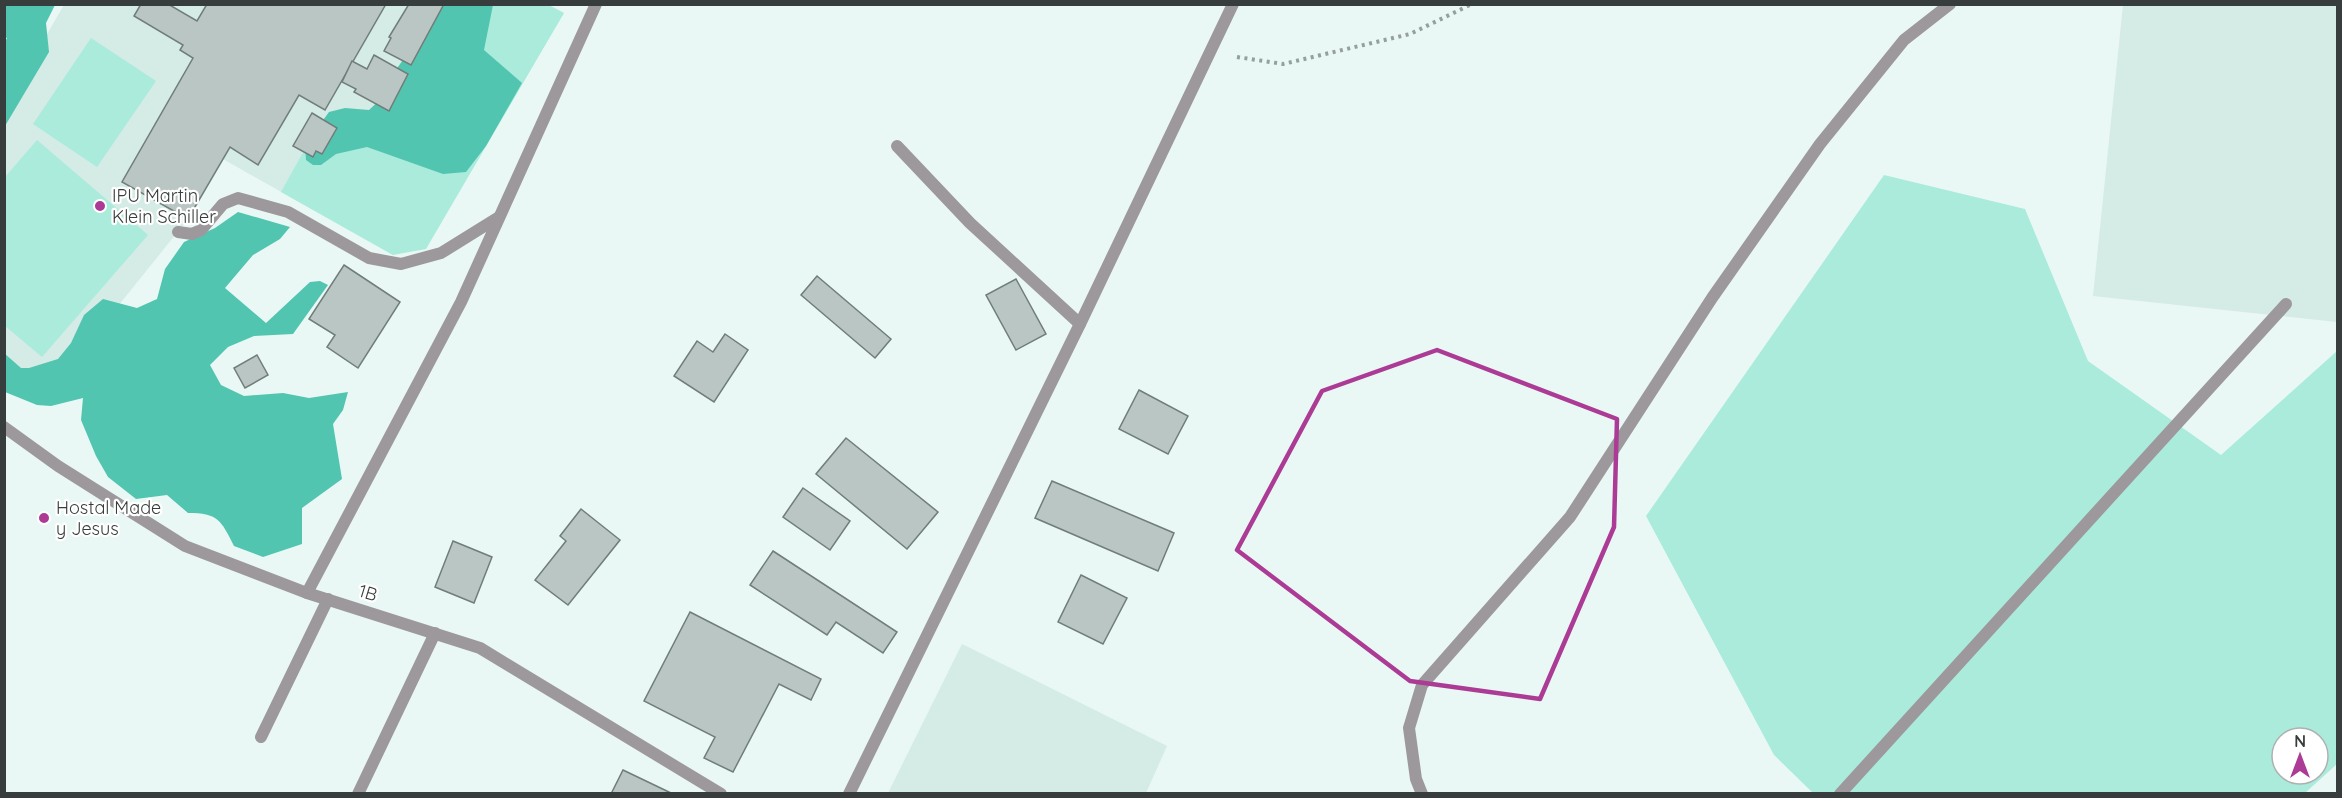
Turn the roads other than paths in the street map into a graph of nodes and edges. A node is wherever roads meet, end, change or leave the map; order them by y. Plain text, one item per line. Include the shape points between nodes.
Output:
1 (596, 4) edge
2 (1233, 4) edge
3 (1950, 4) edge
4 (897, 146) dead end
5 (499, 217) junction
6 (178, 232) dead end
7 (2286, 304) dead end
8 (1080, 324) junction
9 (4, 428) edge
10 (308, 593) junction
11 (328, 599) junction
12 (435, 633) junction
13 (261, 737) dead end
14 (358, 794) edge
15 (721, 794) edge
16 (849, 794) edge
17 (1422, 794) edge
18 (1840, 794) edge

1 - 5 street
2 - 8 street
3 - 17 street via 1904,40 1820,144 1712,298 1570,517 1422,685 1409,728
4 - 8 street via 970,223
5 - 6 street via 441,253 401,264 369,258 288,212 238,198 223,204 201,230 192,234
5 - 10 street via 461,302
7 - 18 street
8 - 16 street
9 - 10 street, 1B via 185,546
10 - 11 street, 1B
11 - 12 street, 1B
11 - 13 street
12 - 14 street
12 - 15 street, 1B via 480,648

